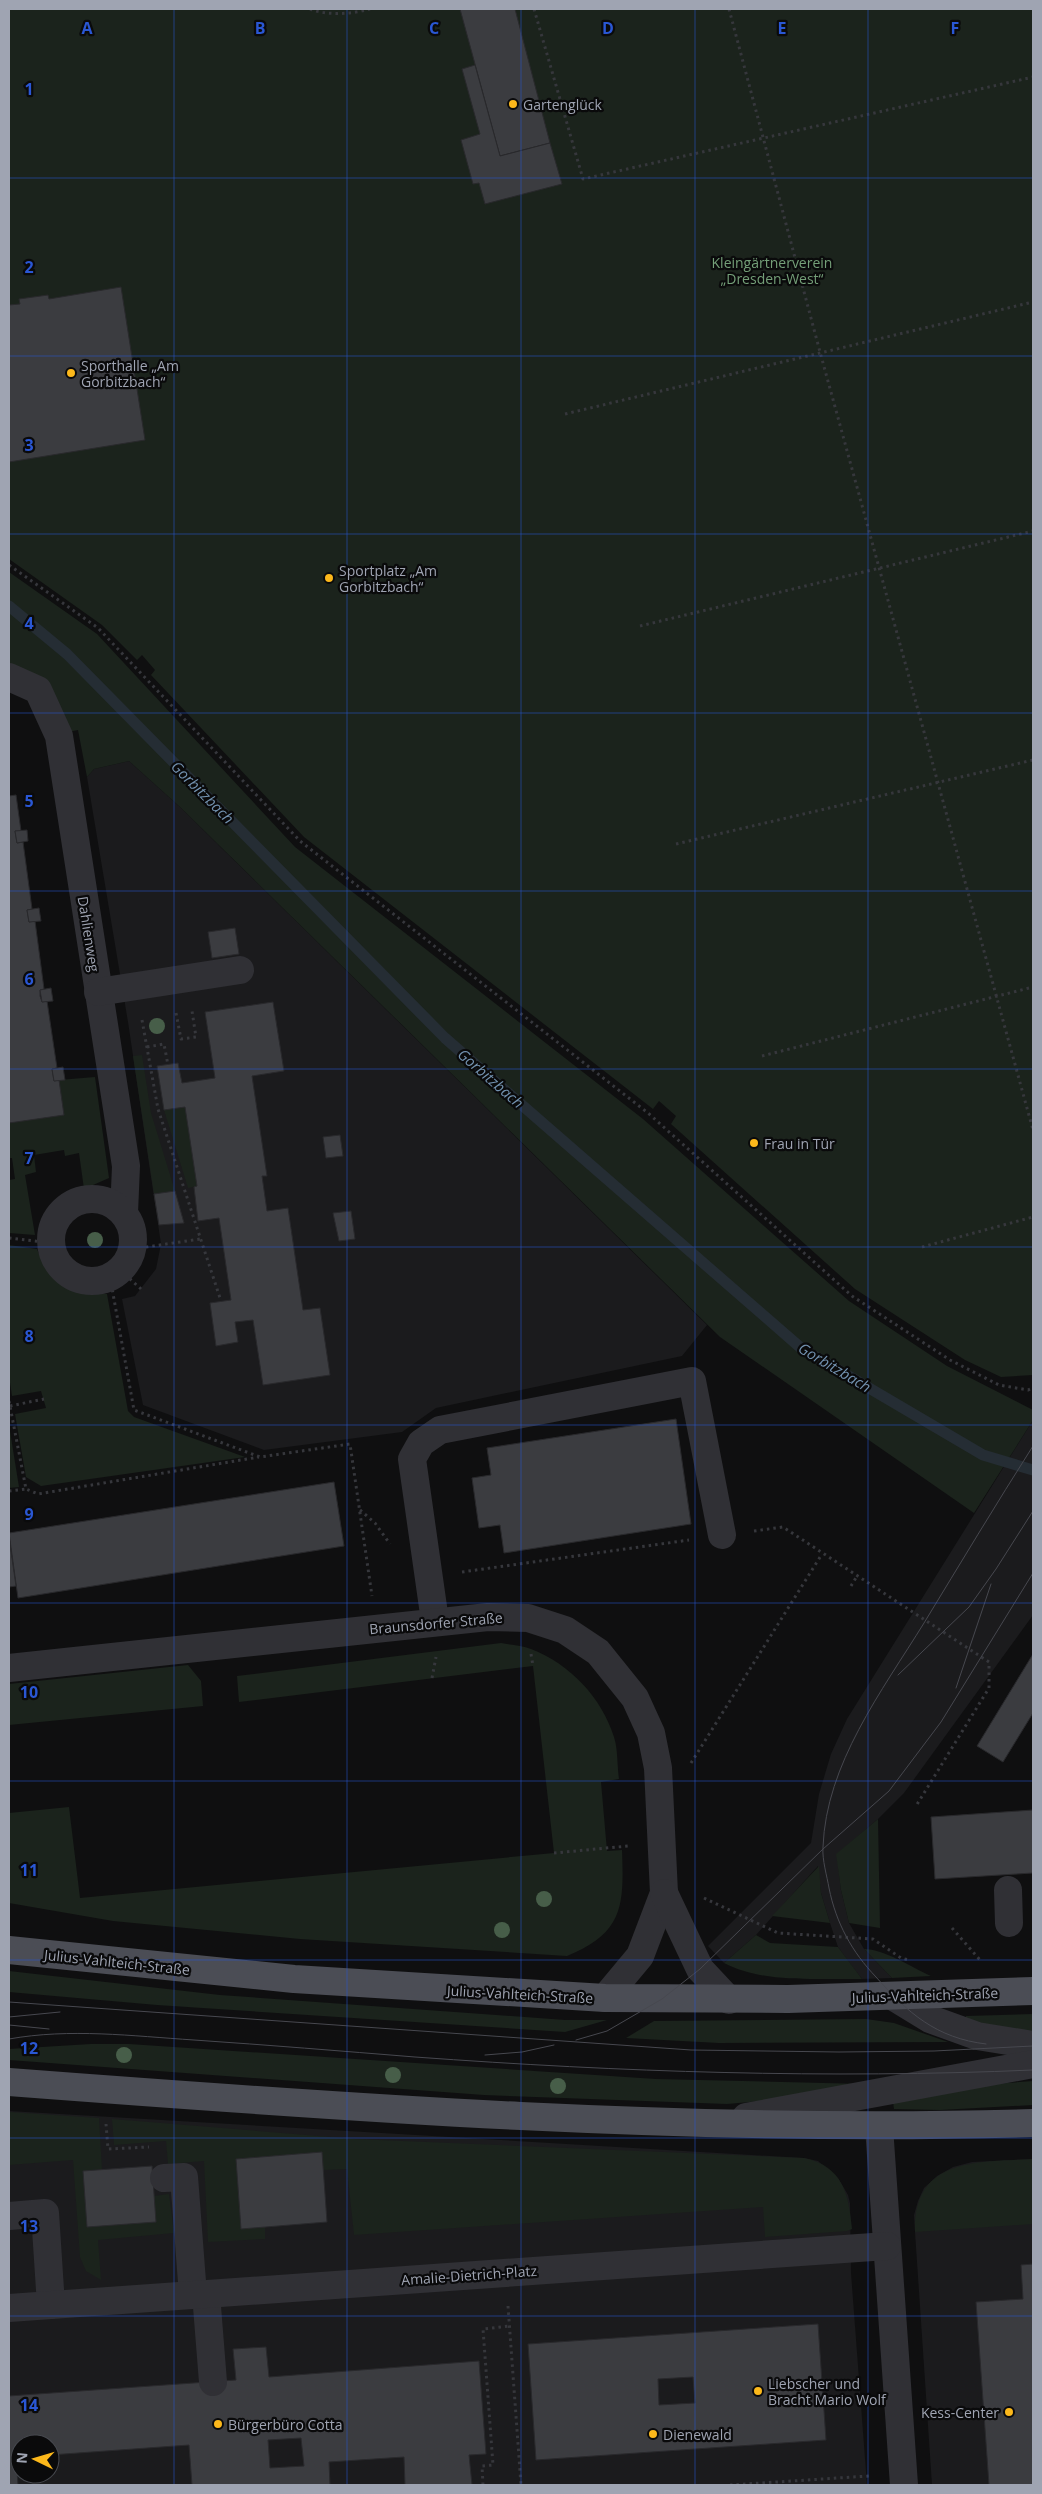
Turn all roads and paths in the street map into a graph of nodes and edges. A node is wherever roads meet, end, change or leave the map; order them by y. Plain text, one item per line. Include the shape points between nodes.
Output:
1 (310, 9) edge
2 (370, 9) edge
3 (534, 9) edge
4 (729, 9) edge
5 (320, 11) edge
6 (1033, 77) edge
7 (764, 137) junction
8 (1033, 302) edge
9 (820, 352) junction
10 (565, 414) dead end
11 (1033, 532) edge
12 (9, 565) edge
13 (880, 567) junction
14 (640, 626) dead end
15 (9, 676) edge
16 (1033, 760) edge
17 (940, 783) junction
18 (676, 844) dead end
19 (240, 970) dead end
20 (1033, 987) edge
21 (98, 992) junction
22 (996, 996) junction
23 (192, 1005) dead end
24 (141, 1014) dead end
25 (177, 1017) dead end
26 (147, 1047) junction
27 (762, 1056) dead end
28 (168, 1065) dead end
29 (1033, 1130) edge
30 (124, 1214) junction
31 (1033, 1217) edge
32 (9, 1238) edge
33 (200, 1239) junction
34 (51, 1243) junction
35 (922, 1247) dead end
36 (121, 1265) junction
37 (140, 1289) dead end
38 (221, 1301) dead end
39 (1033, 1388) edge
40 (44, 1399) dead end
41 (9, 1401) edge
42 (10, 1406) edge
43 (260, 1457) junction
44 (26, 1489) junction
45 (9, 1491) edge
46 (722, 1535) junction
47 (822, 1554) junction
48 (455, 1573) dead end
49 (857, 1576) junction
50 (851, 1586) dead end
51 (435, 1622) junction
52 (376, 1628) junction
53 (437, 1651) dead end
54 (9, 1668) edge
55 (432, 1678) dead end
56 (689, 1765) dead end
57 (916, 1806) dead end
58 (661, 1843) junction
59 (554, 1854) dead end
60 (663, 1886) junction
61 (1008, 1890) dead end
62 (1009, 1923) dead end
63 (9, 1950) edge
64 (1033, 1991) edge
65 (935, 1996) junction
66 (894, 1997) junction
67 (605, 1998) junction
68 (729, 2000) junction
69 (1033, 2046) edge
70 (1033, 2064) edge
71 (9, 2082) edge
72 (107, 2089) junction
73 (1033, 2123) edge
74 (708, 2124) junction
75 (879, 2127) junction
76 (164, 2178) joint
77 (9, 2216) edge
78 (887, 2246) junction
79 (505, 2272) junction
80 (200, 2294) junction
81 (51, 2305) junction
82 (9, 2308) edge
83 (509, 2326) junction
84 (212, 2382) dead end
85 (904, 2479) edge
86 (483, 2485) edge
87 (521, 2485) edge
88 (730, 2485) edge

1 - 5 path
2 - 5 path via 357,13
3 - 7 path via 584,179
4 - 7 path
6 - 7 path
7 - 9 path
8 - 9 path
9 - 10 path
9 - 13 path
11 - 13 path
12 - 39 path via 98,628 300,841 648,1114 852,1296 950,1360 999,1385
13 - 14 path
13 - 17 path
15 - 21 street, Dahlienweg via 38,690 59,736
16 - 17 path
17 - 18 path
17 - 22 path
19 - 21 street
20 - 22 path
21 - 30 street, Dahlienweg via 126,1166
22 - 27 path
22 - 29 path
23 - 25 path via 196,1037 180,1039
24 - 26 path
26 - 28 path via 164,1044
26 - 33 path via 158,1109
30 - 34 street via 103,1200 77,1202 57,1218
30 - 36 street, Dahlienweg via 131,1224
31 - 35 path
32 - 34 path
33 - 36 path
33 - 38 path
34 - 36 street via 60,1264 77,1278 99,1280
36 - 37 path
36 - 43 path via 134,1410
40 - 42 path
41 - 42 path
42 - 44 path
43 - 44 path via 38,1494
43 - 52 path via 350,1444
44 - 45 path
46 - 47 path via 782,1527
46 - 48 path
46 - 51 street via 692,1381 440,1430 421,1443 412,1459
47 - 49 path
47 - 56 path
49 - 50 path
49 - 57 path via 989,1662 989,1688
51 - 52 street, Braunsdorfer Straße
51 - 58 street, Braunsdorfer Straße via 488,1617 528,1618 565,1630 598,1652 635,1698 651,1733 658,1768
52 - 54 street, Braunsdorfer Straße
53 - 55 path
58 - 59 path
58 - 60 street, Braunsdorfer Straße
60 - 65 path via 778,1933 873,1939 901,1958 934,1967
60 - 67 street, Braunsdorfer Straße via 640,1956
60 - 68 street, Braunsdorfer Straße via 700,1969
61 - 62 street
63 - 67 main road, Julius-Vahlteich-Straße via 294,1979
64 - 65 main road, Julius-Vahlteich-Straße
65 - 66 main road, Julius-Vahlteich-Straße
66 - 68 main road, Julius-Vahlteich-Straße
66 - 69 street via 930,2019 977,2036
67 - 68 main road, Julius-Vahlteich-Straße
70 - 74 street
71 - 72 main road
72 - 74 main road via 421,2112
72 - 76 path via 108,2149 162,2146
73 - 75 main road
74 - 75 main road
75 - 78 street
76 - 80 street via 184,2177
77 - 81 street via 45,2213
78 - 79 street, Amalie-Dietrich-Platz
78 - 85 street
79 - 80 street, Amalie-Dietrich-Platz
79 - 83 path
80 - 81 street, Amalie-Dietrich-Platz
80 - 84 street
81 - 82 street, Amalie-Dietrich-Platz
83 - 86 path via 483,2329 493,2466 482,2466
83 - 87 path
85 - 88 path

